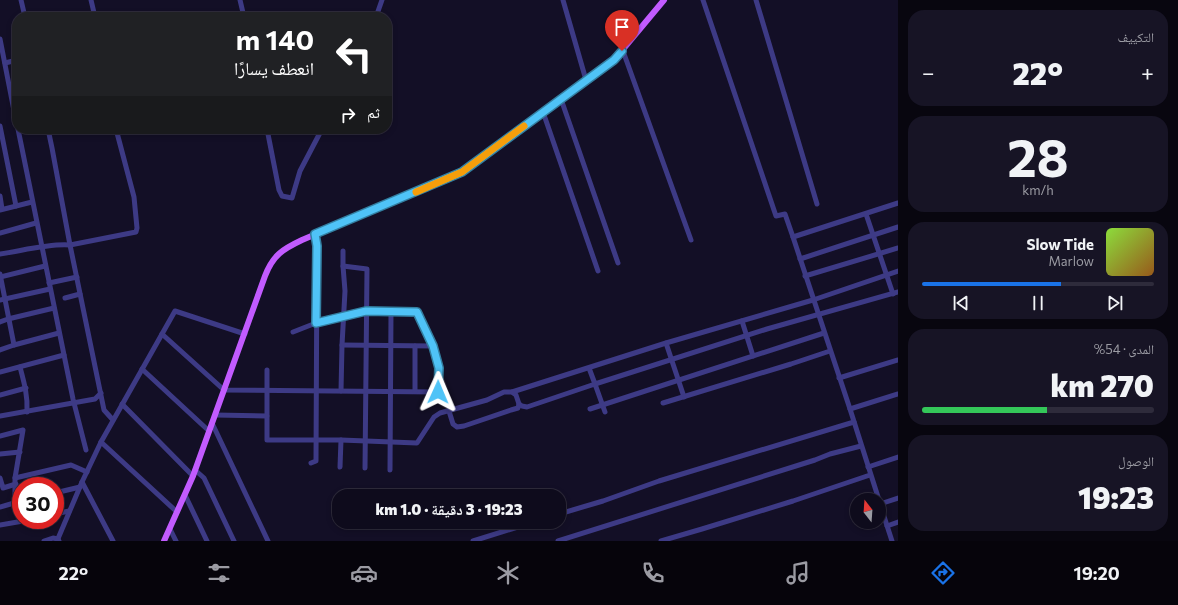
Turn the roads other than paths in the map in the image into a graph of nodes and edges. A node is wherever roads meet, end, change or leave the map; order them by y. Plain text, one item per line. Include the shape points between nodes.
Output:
1 (21, 0) edge
2 (91, 0) edge
3 (240, 0) edge
4 (382, 0) edge
5 (563, 0) edge
6 (664, 0) edge
7 (703, 0) edge
8 (756, 0) edge
9 (24, 12) edge
10 (94, 12) edge
11 (243, 12) edge
12 (378, 12) edge
13 (0, 39) edge
14 (622, 51) junction
15 (12, 61) edge
16 (5, 63) junction
17 (586, 80) junction
18 (561, 99) junction
19 (12, 101) edge
20 (543, 112) junction
21 (0, 126) edge
22 (18, 134) edge
23 (49, 134) edge
24 (117, 134) edge
25 (269, 134) edge
26 (319, 134) edge
27 (0, 196) edge
28 (32, 202) junction
29 (898, 203) edge
30 (817, 204) dead end
31 (16, 206) junction
32 (1, 209) edge
33 (866, 214) junction
34 (36, 224) junction
35 (898, 227) edge
36 (0, 233) edge
37 (315, 234) junction
38 (873, 236) junction
39 (793, 237) junction
40 (691, 240) dead end
41 (70, 245) junction
42 (41, 247) junction
43 (898, 248) edge
44 (343, 251) dead end
45 (0, 254) edge
46 (879, 254) junction
47 (800, 259) junction
48 (618, 263) dead end
49 (45, 266) junction
50 (343, 266) junction
51 (598, 271) dead end
52 (898, 271) edge
53 (886, 275) junction
54 (0, 276) edge
55 (805, 276) junction
56 (77, 277) junction
57 (49, 286) junction
58 (895, 293) edge
59 (80, 294) junction
60 (65, 298) dead end
61 (3, 300) edge
62 (813, 300) junction
63 (54, 308) junction
64 (366, 311) junction
65 (391, 312) junction
66 (818, 314) junction
67 (344, 316) junction
68 (8, 319) junction
69 (742, 321) junction
70 (0, 322) edge
71 (316, 323) junction
72 (293, 332) dead end
73 (824, 333) junction
74 (59, 334) junction
75 (162, 334) junction
76 (245, 334) junction
77 (746, 336) junction
78 (666, 344) junction
79 (14, 345) junction
80 (342, 345) junction
81 (366, 346) junction
82 (390, 346) junction
83 (415, 346) junction
84 (433, 346) junction
85 (0, 350) edge
86 (830, 351) junction
87 (64, 355) junction
88 (753, 356) junction
89 (671, 360) junction
90 (898, 360) edge
91 (20, 367) junction
92 (589, 368) junction
93 (142, 369) junction
94 (267, 370) dead end
95 (0, 372) edge
96 (839, 378) junction
97 (678, 380) junction
98 (595, 384) junction
99 (26, 388) junction
100 (224, 390) junction
101 (267, 390) junction
102 (316, 391) junction
103 (341, 391) junction
104 (366, 391) junction
105 (390, 391) junction
106 (415, 391) junction
107 (512, 392) junction
108 (101, 393) junction
109 (898, 394) edge
110 (0, 395) edge
111 (684, 397) junction
112 (663, 403) dead end
113 (74, 404) junction
114 (122, 404) junction
115 (519, 404) junction
116 (603, 405) junction
117 (590, 409) dead end
118 (850, 409) junction
119 (449, 411) junction
120 (27, 412) junction
121 (605, 412) dead end
122 (215, 415) junction
123 (0, 416) edge
124 (267, 416) junction
125 (113, 420) junction
126 (854, 422) junction
127 (212, 423) junction
128 (210, 431) junction
129 (0, 436) edge
130 (316, 440) junction
131 (340, 440) junction
132 (365, 441) junction
133 (390, 441) junction
134 (101, 442) junction
135 (861, 446) junction
136 (86, 450) dead end
137 (20, 452) junction
138 (0, 454) edge
139 (898, 457) edge
140 (311, 463) dead end
141 (340, 466) dead end
142 (868, 467) junction
143 (365, 468) dead end
144 (390, 470) dead end
145 (87, 472) junction
146 (194, 473) junction
147 (870, 475) junction
148 (15, 477) edge
149 (19, 477) edge
150 (0, 478) edge
151 (12, 485) edge
152 (81, 485) junction
153 (2, 489) edge
154 (64, 490) edge
155 (876, 493) edge
156 (185, 495) junction
157 (898, 498) edge
158 (886, 501) edge
159 (12, 504) edge
160 (0, 507) edge
161 (69, 511) junction
162 (64, 512) edge
163 (177, 512) junction
164 (566, 512) edge
165 (12, 522) edge
166 (898, 522) edge
167 (886, 523) edge
168 (0, 524) edge
169 (887, 526) junction
170 (170, 529) junction
171 (512, 529) edge
172 (58, 540) edge
173 (44, 541) edge
174 (113, 541) edge
175 (164, 541) edge
176 (176, 541) edge
177 (207, 541) edge
178 (234, 541) edge
179 (268, 541) edge
180 (473, 541) edge
181 (558, 541) edge
182 (661, 541) edge
183 (892, 541) edge

1 - 9 street
2 - 10 street
3 - 11 street
4 - 12 street
5 - 17 street
6 - 14 main road
7 - 39 street via 776,216 785,214
8 - 30 street
13 - 16 street
14 - 17 main road
14 - 40 street
15 - 16 street
16 - 19 street
17 - 18 main road
18 - 20 main road
18 - 48 street
20 - 37 main road via 462,172
20 - 51 street
21 - 31 street
22 - 28 street
23 - 41 street
24 - 41 street via 134,197 138,228 136,232
25 - 26 street via 279,190 282,196 292,198 300,171
27 - 32 street
28 - 31 street
28 - 34 street
29 - 33 street
31 - 32 street
33 - 38 street
33 - 39 street
34 - 36 street
34 - 42 street
35 - 38 street
37 - 71 street
37 - 76 main road via 291,245 275,257 269,266
38 - 46 street
38 - 47 street
39 - 47 street
41 - 42 street
41 - 56 street
42 - 45 street
42 - 49 street
43 - 46 street
44 - 50 street
46 - 53 street
46 - 55 street
47 - 55 street
49 - 54 street
49 - 57 street
50 - 64 street via 367,269
50 - 67 street
52 - 53 street
53 - 58 street
53 - 62 street
54 - 61 street
55 - 62 street
56 - 57 street
56 - 59 street
57 - 61 street
57 - 63 street
58 - 66 street
59 - 60 street
59 - 108 street
61 - 68 street
62 - 66 street
62 - 69 street
63 - 68 street
63 - 74 street
64 - 65 street
64 - 67 street
64 - 81 street
65 - 82 street
65 - 84 street via 417,312
66 - 73 street
66 - 77 street
67 - 71 street
67 - 80 street
68 - 70 street
68 - 79 street
69 - 77 street
69 - 78 street
71 - 72 street
71 - 102 street
73 - 86 street
73 - 88 street
74 - 79 street
74 - 87 street
75 - 76 street via 175,311
75 - 93 street
75 - 100 street
76 - 100 main road
77 - 88 street
77 - 89 street
78 - 89 street
78 - 92 street
79 - 85 street
80 - 81 street
80 - 103 street
81 - 82 street
81 - 104 street
82 - 83 street
82 - 105 street
83 - 84 street
83 - 106 street
84 - 106 street via 439,368 438,392
86 - 96 street
86 - 111 street
87 - 91 street
87 - 113 street
88 - 97 street
89 - 97 street
89 - 98 street
90 - 96 street
91 - 95 street
91 - 99 street
92 - 98 street
92 - 107 street
93 - 114 street
93 - 128 street
94 - 101 street
96 - 118 street
97 - 111 street
97 - 116 street
98 - 115 street via 527,407
98 - 116 street
99 - 110 street
99 - 120 street
100 - 101 street
100 - 122 main road
101 - 102 street
101 - 124 street
102 - 103 street
102 - 130 street
103 - 104 street
104 - 105 street
104 - 132 street
105 - 106 street
105 - 133 street
107 - 115 street
107 - 119 street via 504,392 487,400
108 - 113 street via 95,399
108 - 125 street via 104,410
109 - 118 street
111 - 112 street
113 - 120 street
113 - 136 street
114 - 125 street
114 - 146 street
115 - 119 street via 518,408 457,427 453,424
116 - 117 street
116 - 121 street
118 - 126 street
119 - 133 street via 434,417 417,443
120 - 123 street
122 - 124 street
122 - 127 main road
124 - 130 street via 267,440
125 - 134 street
126 - 135 street
126 - 164 street
127 - 128 main road
127 - 179 street
128 - 146 main road
129 - 137 street via 23,430
130 - 131 street
130 - 140 street via 316,461
131 - 132 street
131 - 141 street
132 - 133 street
132 - 143 street
133 - 144 street
134 - 145 street
134 - 163 street
135 - 142 street
135 - 181 street
137 - 138 street
137 - 148 street
139 - 142 street
142 - 147 street
145 - 149 street via 70,465
145 - 152 street
146 - 156 main road
146 - 178 street via 204,478
147 - 155 street
147 - 182 street
150 - 153 street
151 - 153 street
152 - 154 street
152 - 161 street
152 - 174 street
156 - 163 main road
156 - 177 street
157 - 158 street
159 - 160 street
161 - 162 street
161 - 172 street
163 - 170 main road
165 - 168 street
166 - 169 street
167 - 169 street
169 - 183 street
170 - 175 main road
170 - 176 street
171 - 180 street
172 - 173 street via 54,538

